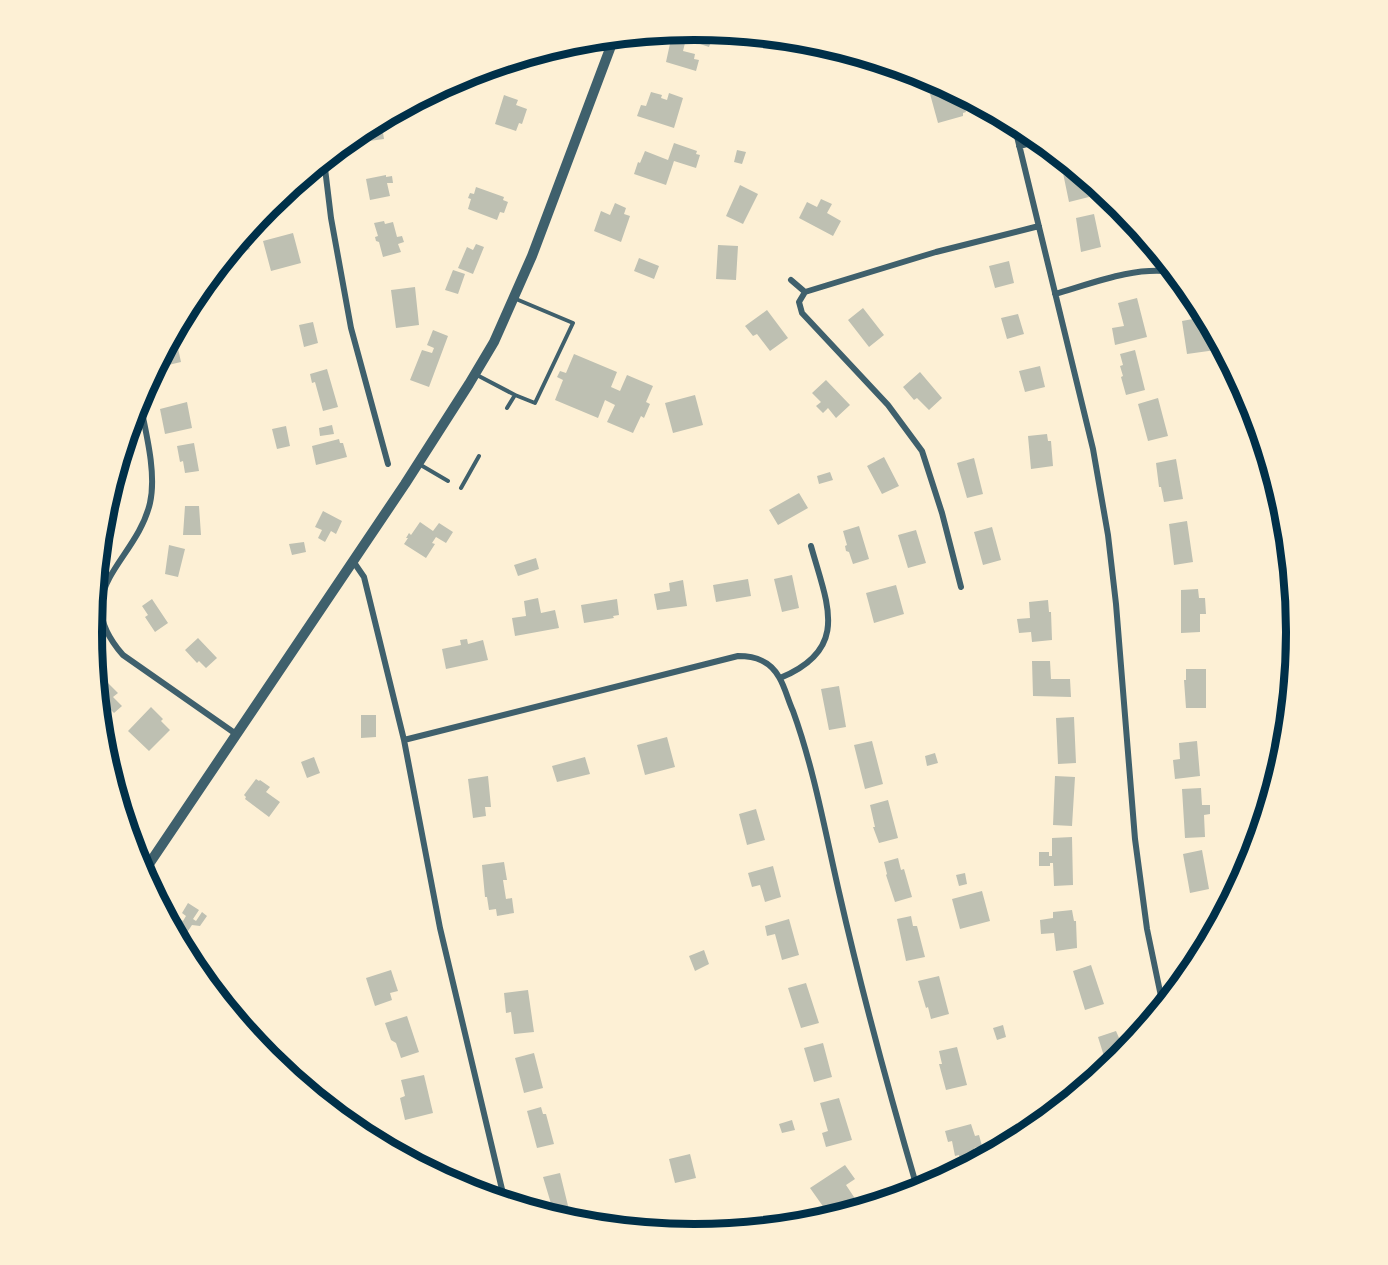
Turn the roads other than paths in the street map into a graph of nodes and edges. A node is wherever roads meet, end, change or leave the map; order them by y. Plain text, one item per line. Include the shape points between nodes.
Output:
1 (611, 47) edge
2 (1017, 136) edge
3 (1028, 144) edge
4 (1019, 146) junction
5 (325, 170) edge
6 (1039, 226) junction
7 (1164, 272) edge
8 (791, 280) dead end
9 (805, 292) junction
10 (1055, 294) junction
11 (515, 298) junction
12 (475, 375) junction
13 (515, 395) junction
14 (507, 408) dead end
15 (143, 417) edge
16 (479, 456) dead end
17 (419, 463) junction
18 (388, 464) dead end
19 (448, 481) dead end
20 (461, 488) dead end
21 (811, 546) dead end
22 (353, 561) junction
23 (961, 586) dead end
24 (103, 592) edge
25 (102, 619) edge
26 (780, 678) junction
27 (236, 734) junction
28 (404, 740) junction
29 (149, 864) edge
30 (1161, 997) edge
31 (915, 1181) edge
32 (503, 1193) edge

1 - 11 street
2 - 4 street
3 - 4 street
4 - 6 street
5 - 18 street via 351,328
6 - 9 street
6 - 10 street
7 - 10 street via 1126,274
8 - 9 street
9 - 23 street via 799,302 802,314 888,405 922,451
10 - 30 street via 1093,449 1108,535 1134,839
11 - 12 street
11 - 13 lane via 573,323 536,403
12 - 13 lane
12 - 17 street
13 - 14 lane
15 - 24 street via 151,468 150,502 144,522
16 - 20 lane
17 - 19 lane
17 - 22 street
21 - 26 street via 828,608 828,633 810,663
22 - 27 street
22 - 28 street via 364,577
25 - 27 street via 110,640 123,655
26 - 28 street via 762,659 738,656
26 - 31 street via 810,765 857,970
27 - 29 street
28 - 32 street via 440,928

